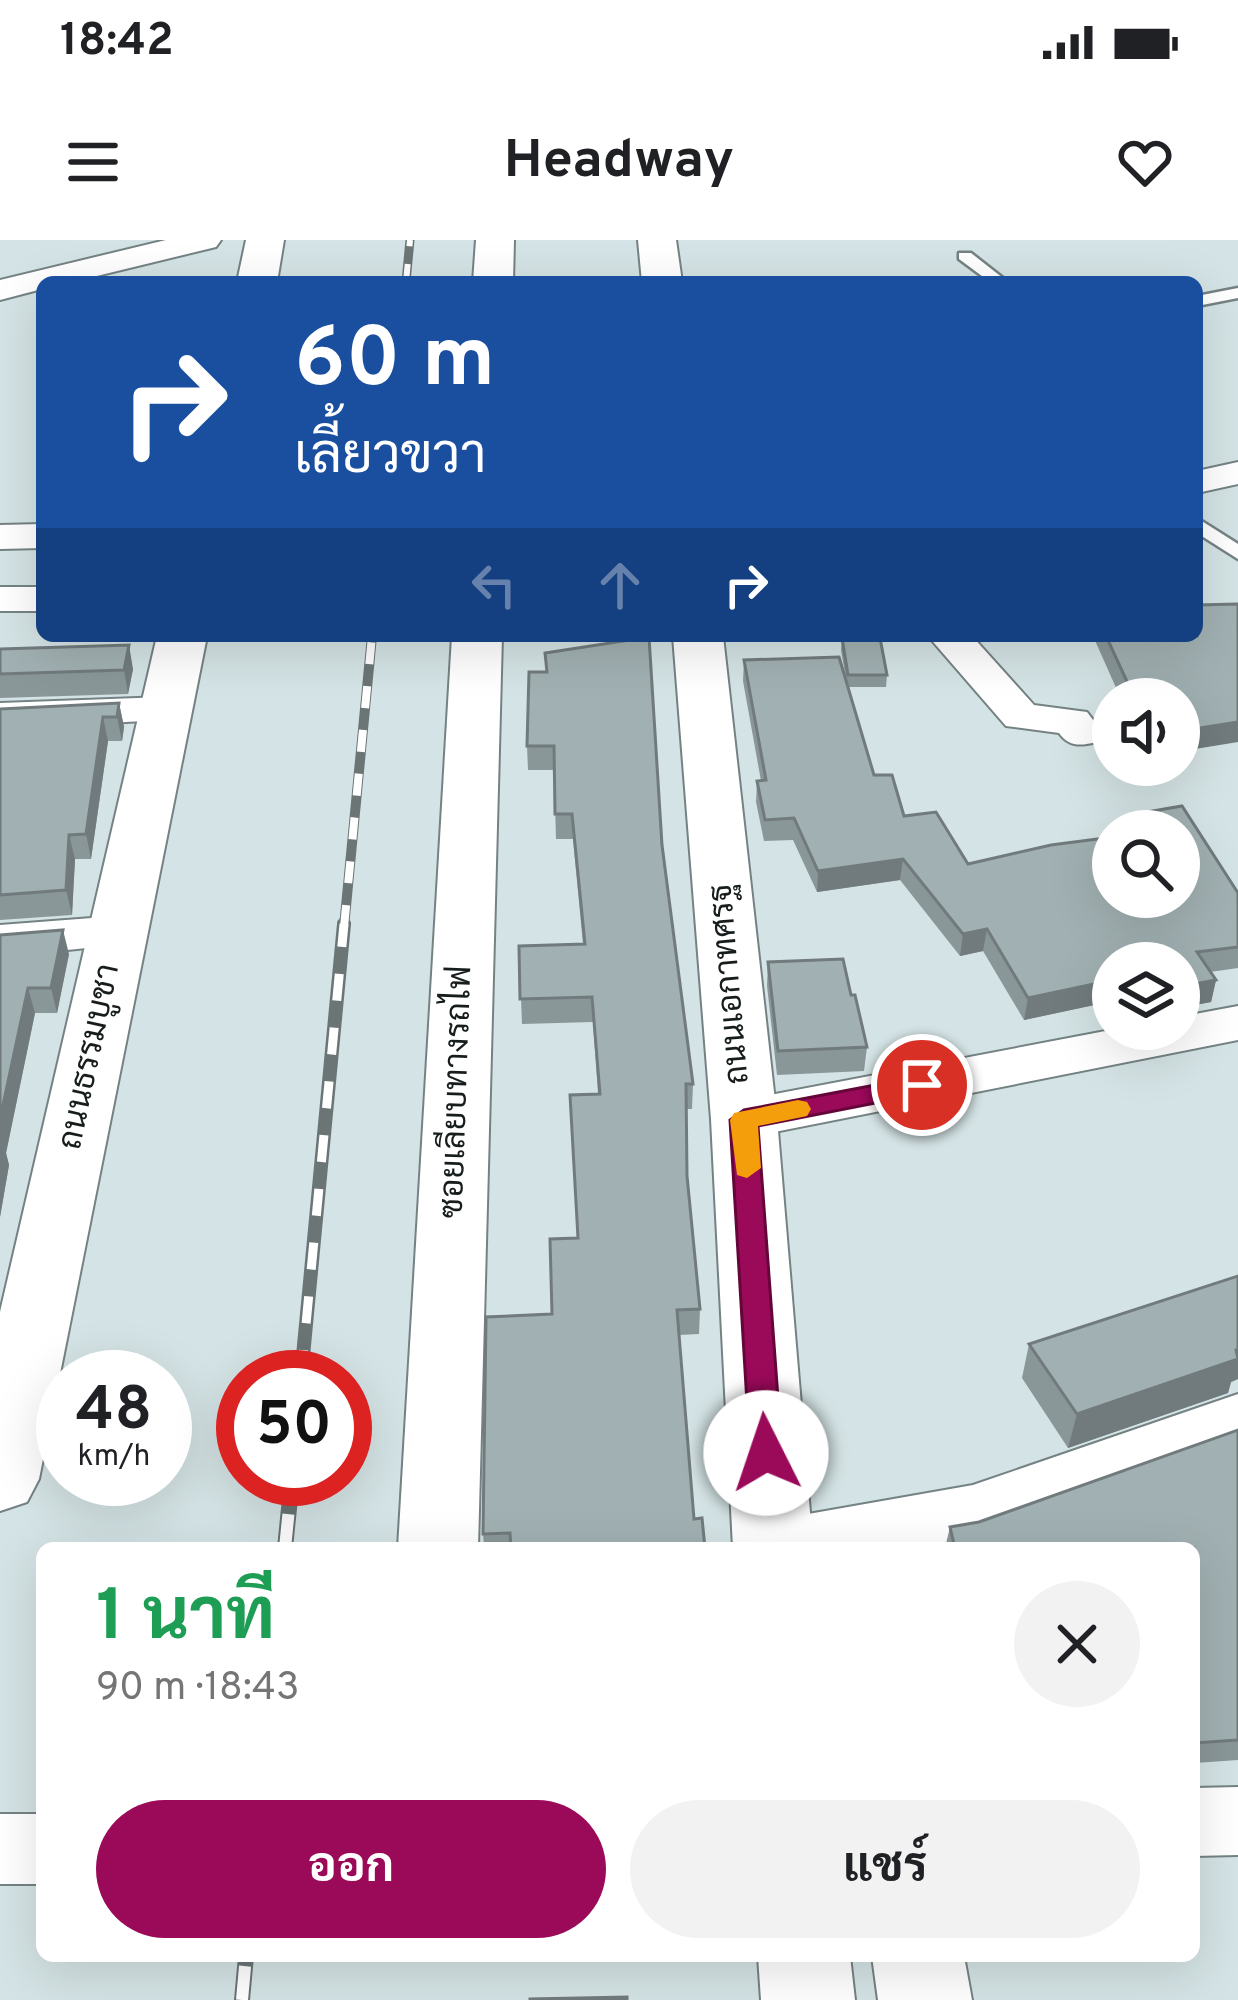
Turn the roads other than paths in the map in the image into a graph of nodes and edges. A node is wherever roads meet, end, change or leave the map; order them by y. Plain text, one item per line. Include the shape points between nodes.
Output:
1 (205, 240) edge
2 (266, 240) edge
3 (495, 240) edge
4 (657, 240) edge
5 (964, 256) dead end
6 (57, 276) edge
7 (258, 276) edge
8 (493, 276) edge
9 (661, 276) edge
10 (992, 276) edge
11 (36, 281) edge
12 (0, 290) edge
13 (1238, 293) edge
14 (1203, 300) edge
15 (1238, 473) edge
16 (1203, 481) edge
17 (1203, 528) edge
18 (36, 536) edge
19 (0, 537) edge
20 (1238, 553) edge
21 (36, 598) edge
22 (0, 599) edge
23 (181, 642) edge
24 (477, 642) edge
25 (699, 642) edge
26 (954, 642) edge
27 (165, 710) junction
28 (0, 716) edge
29 (1081, 733) dead end
30 (118, 932) junction
31 (0, 940) edge
32 (1237, 1026) edge
33 (744, 1120) junction
34 (1238, 1419) edge
35 (0, 1479) edge
36 (438, 1542) edge
37 (773, 1542) edge
38 (806, 1542) edge
39 (1238, 1821) edge
40 (1200, 1822) edge
41 (0, 1849) edge
42 (36, 1849) edge
43 (805, 1962) edge
44 (920, 1962) edge
45 (808, 2000) edge
46 (925, 2000) edge

1 - 6 street
2 - 7 main road
3 - 8 main road
4 - 9 main road
5 - 10 lane
11 - 12 street
13 - 14 lane
15 - 16 street
17 - 20 lane
18 - 19 street
21 - 22 street
23 - 27 main road, ถนนธรรมบูชา
24 - 36 main road, ซอยเลียบทางรถไฟ
25 - 33 main road, ถนนเอกาทศรฐ
26 - 29 street via 1021,717 1072,721
27 - 28 street
27 - 30 main road, ถนนธรรมบูชา
30 - 31 street
30 - 35 main road, ถนนธรรมบูชา
32 - 33 street
33 - 37 main road, ถนนเอกาทศรฐ
34 - 38 street via 973,1512
39 - 40 street
41 - 42 street
43 - 45 main road
44 - 46 main road

